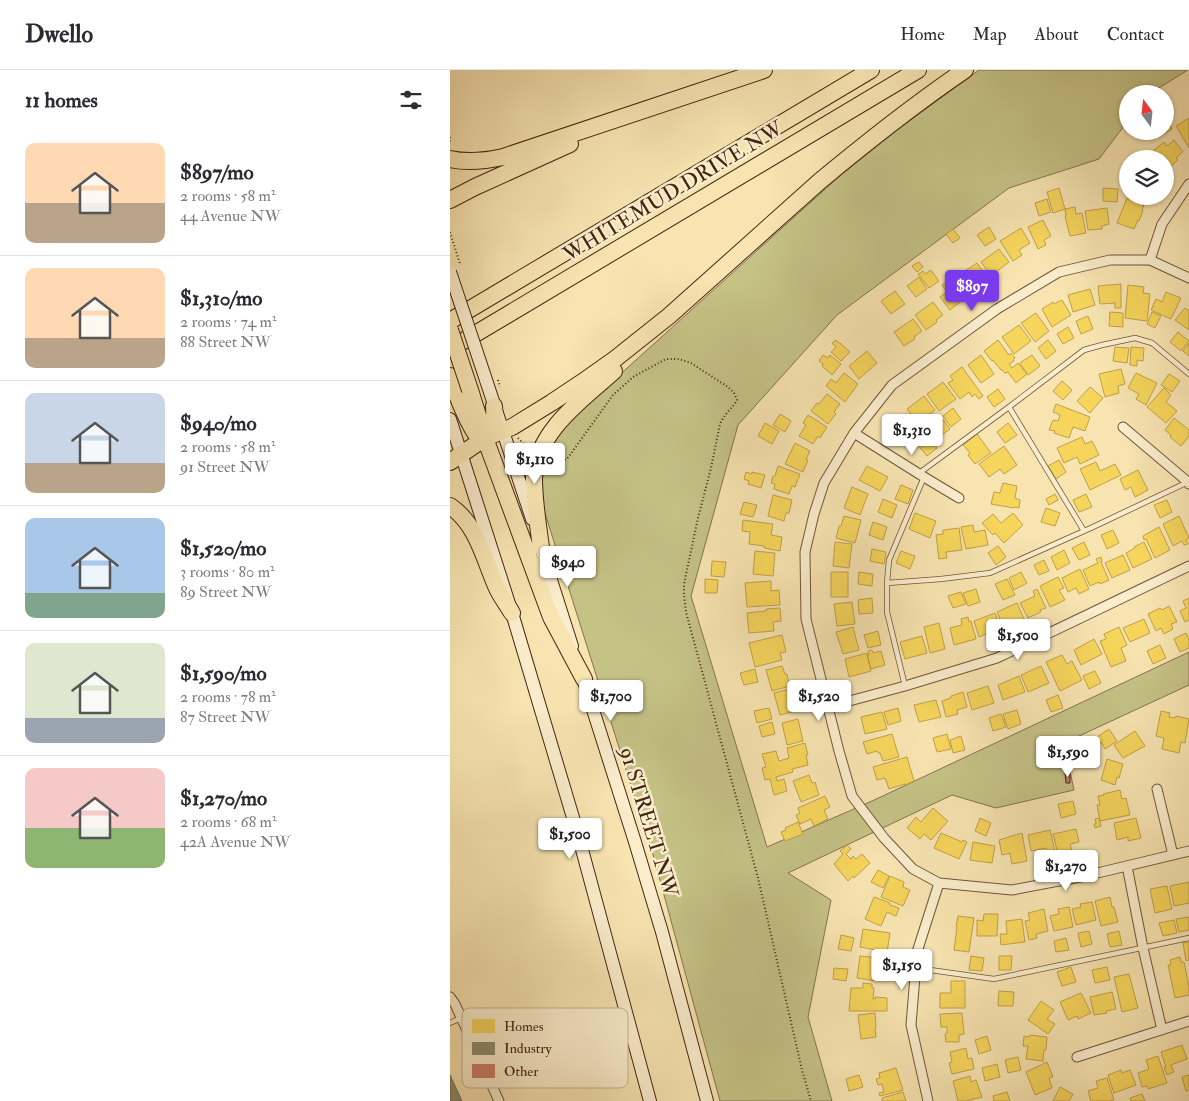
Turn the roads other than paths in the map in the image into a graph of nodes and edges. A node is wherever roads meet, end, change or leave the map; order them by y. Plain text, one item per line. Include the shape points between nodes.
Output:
1 (764, 70) edge
2 (871, 70) edge
3 (918, 70) edge
4 (965, 70) edge
5 (724, 84) junction
6 (450, 159) edge
7 (1189, 184) edge
8 (450, 200) edge
9 (1150, 260) junction
10 (455, 268) edge
11 (1189, 278) edge
12 (669, 316) junction
13 (450, 321) edge
14 (450, 330) edge
15 (450, 349) edge
16 (1189, 374) edge
17 (450, 376) edge
18 (464, 394) junction
19 (494, 406) junction
20 (1009, 407) junction
21 (450, 419) edge
22 (1123, 427) dead end
23 (508, 429) junction
24 (854, 433) junction
25 (486, 438) junction
26 (456, 458) edge
27 (921, 475) junction
28 (1189, 482) edge
29 (959, 498) dead end
30 (450, 506) edge
31 (1084, 531) junction
32 (541, 547) junction
33 (1189, 566) edge
34 (887, 583) junction
35 (512, 613) junction
36 (584, 679) junction
37 (905, 686) junction
38 (827, 707) junction
39 (1158, 788) dead end
40 (1189, 851) edge
41 (1173, 855) junction
42 (1127, 866) junction
43 (939, 883) junction
44 (1189, 938) edge
45 (1143, 948) junction
46 (916, 968) junction
47 (450, 997) edge
48 (625, 1008) edge
49 (461, 1018) joint
50 (628, 1020) edge
51 (1189, 1021) edge
52 (450, 1023) edge
53 (1162, 1030) junction
54 (1077, 1057) dead end
55 (493, 1088) edge
56 (499, 1101) edge
57 (650, 1101) edge
58 (707, 1101) edge
59 (928, 1101) edge

1 - 5 highway
2 - 13 highway, WHITEMUD DRIVE NW
3 - 15 highway, WHITEMUD DRIVE NW
4 - 12 highway via 872,138 820,181
5 - 6 highway via 503,157 478,161
5 - 8 highway via 692,101 574,142
7 - 9 street via 1162,224
9 - 11 street
9 - 24 street via 1110,260 1059,272 997,309 892,385
10 - 19 main road, 91 STREET NW, bridge
12 - 23 highway via 593,375
12 - 32 highway via 565,416 548,437 539,455 534,477
14 - 18 highway, bridge
16 - 20 lane via 1152,343 1135,338 1084,350
17 - 18 highway
18 - 25 highway
19 - 23 main road, 91 STREET NW
19 - 25 highway via 495,420
20 - 27 lane
20 - 31 lane
21 - 26 main road
22 - 28 street
23 - 25 highway
23 - 32 main road, 91 STREET NW
24 - 27 street
24 - 38 street via 824,483 806,552 806,619
25 - 26 highway
25 - 36 highway via 551,617
26 - 35 main road
27 - 29 street
27 - 34 lane via 889,560
28 - 31 lane
30 - 35 highway via 472,532 496,588
31 - 34 lane via 990,573
32 - 36 main road, 91 STREET NW
33 - 37 street via 997,658
34 - 37 lane via 887,612
35 - 48 main road via 577,831
36 - 58 main road, 91 STREET NW via 662,932
37 - 38 street
38 - 43 street via 852,796 913,869
39 - 41 street
40 - 41 street
41 - 42 street
42 - 43 street via 1012,890
42 - 45 street
43 - 46 street via 917,952
44 - 45 lane
45 - 46 lane via 994,979
45 - 53 street
46 - 59 street via 911,1025
47 - 49 street
49 - 52 lane
50 - 57 main road
51 - 53 street
53 - 54 street
55 - 56 street

